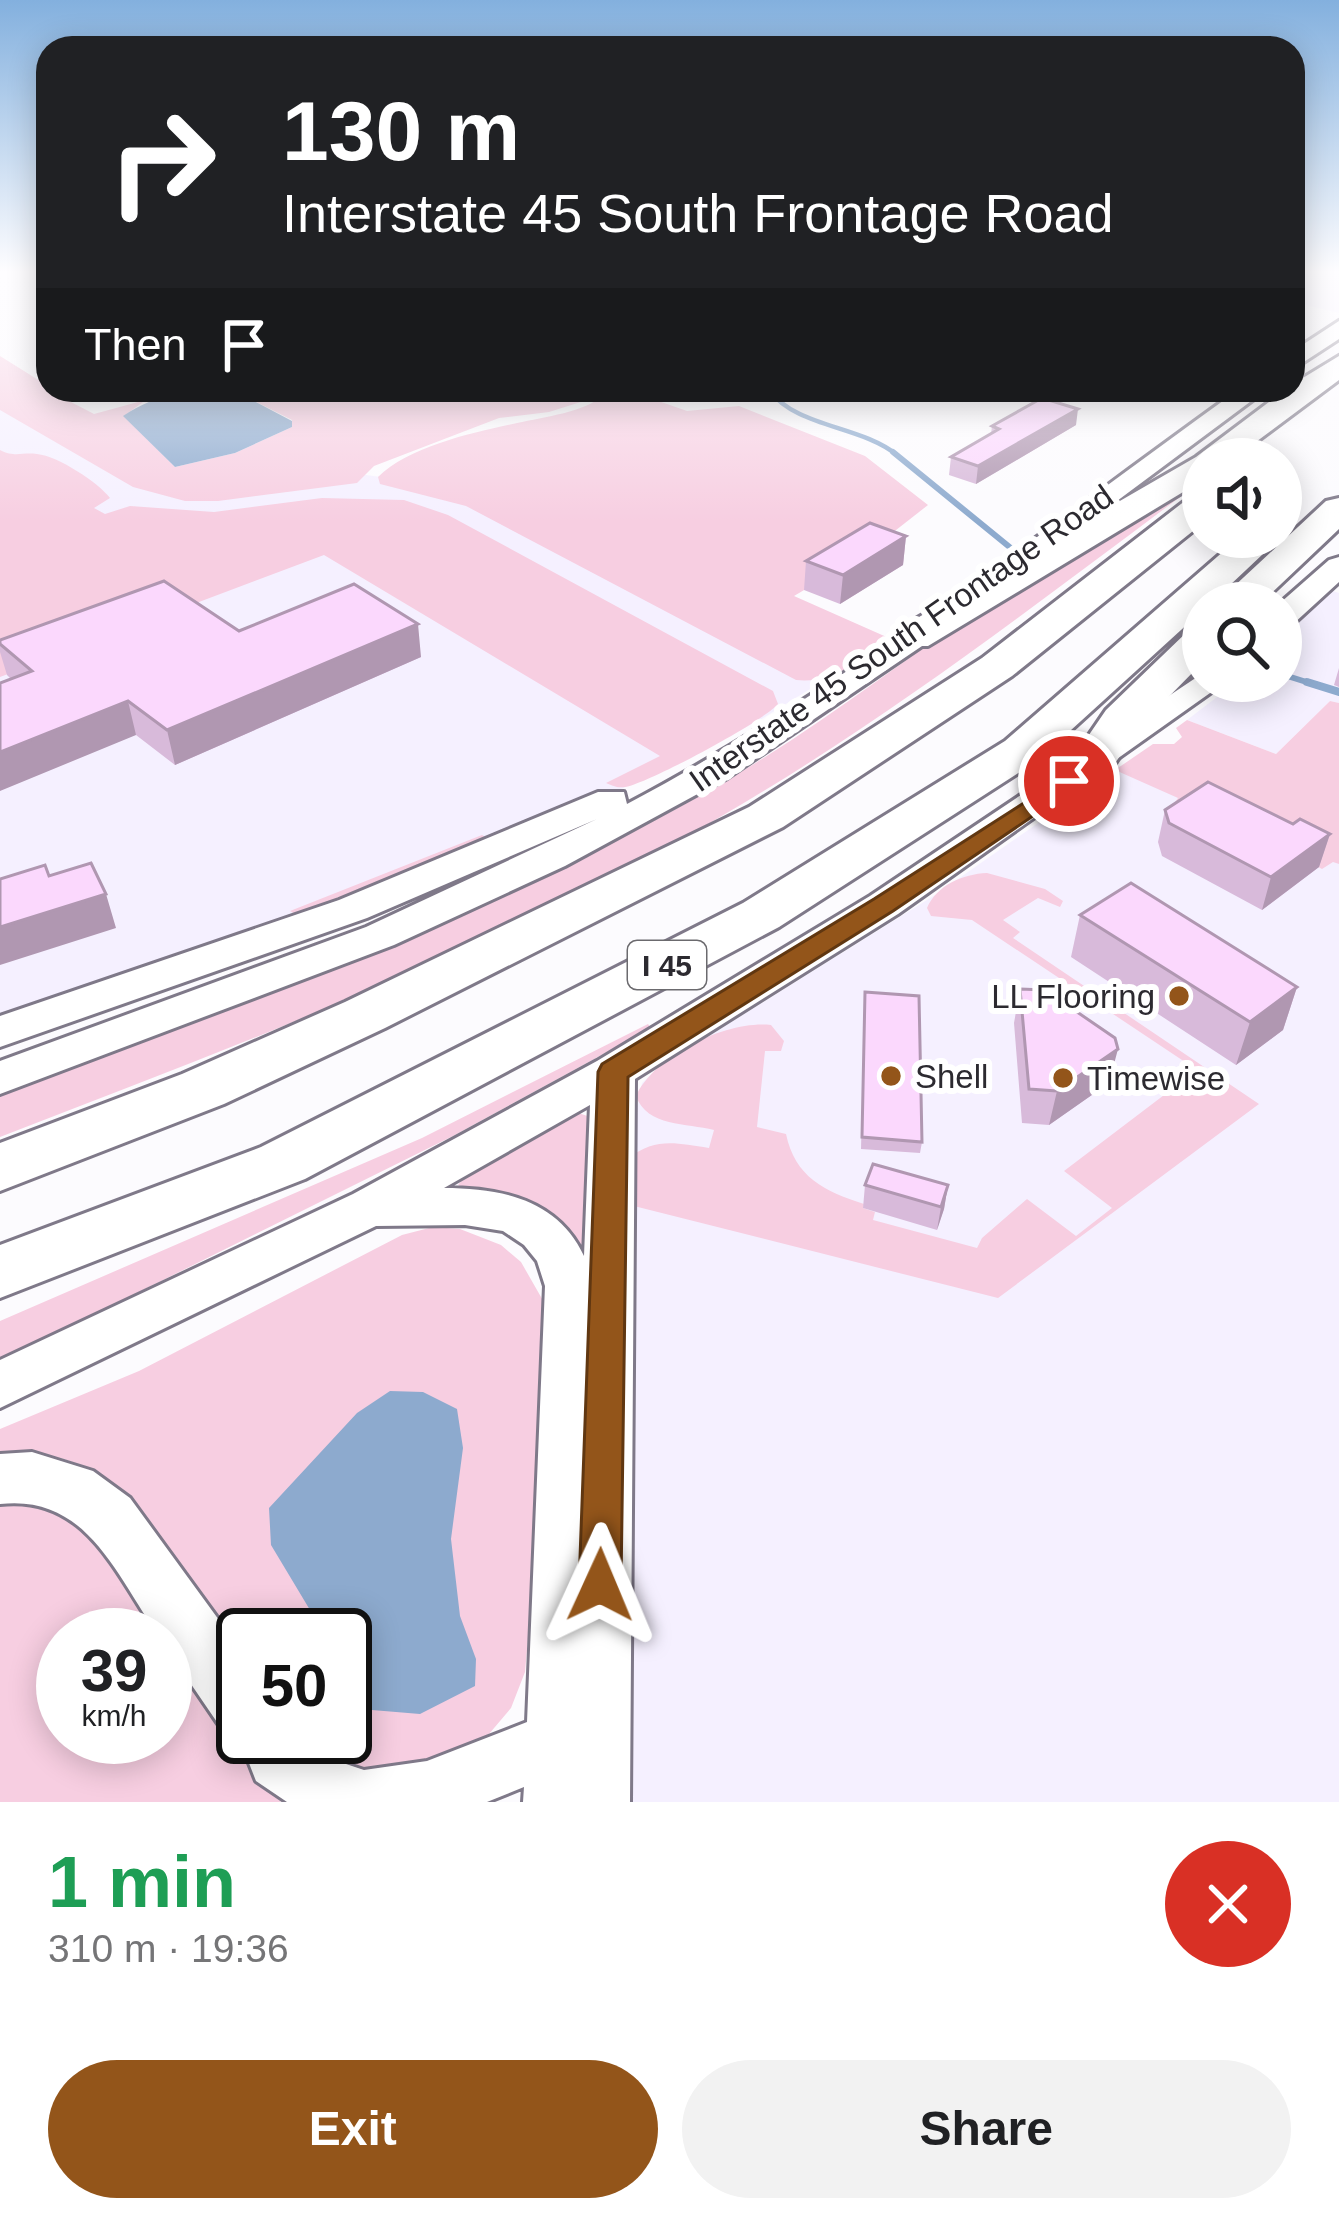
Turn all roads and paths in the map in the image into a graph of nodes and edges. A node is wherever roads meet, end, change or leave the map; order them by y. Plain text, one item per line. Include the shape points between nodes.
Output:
1 (1339, 365) edge
2 (1305, 390) edge
3 (1237, 402) edge
4 (1288, 402) edge
5 (1339, 403) edge
6 (1239, 438) edge
7 (1292, 438) edge
8 (1339, 470) edge
9 (1182, 477) edge
10 (1302, 502) edge
11 (1339, 508) edge
12 (1182, 523) edge
13 (1238, 558) edge
14 (1339, 566) edge
15 (1261, 582) edge
16 (1302, 599) edge
17 (914, 637) junction
18 (1182, 660) edge
19 (1182, 702) edge
20 (817, 703) junction
21 (1090, 767) junction
22 (0, 1033) edge
23 (613, 1072) junction
24 (0, 1078) edge
25 (0, 1168) edge
26 (370, 1207) junction
27 (0, 1272) edge
28 (0, 1385) edge
29 (0, 1479) edge
30 (216, 1667) edge
31 (578, 1733) junction
32 (284, 1766) edge
33 (363, 1802) edge
34 (556, 1802) edge
35 (597, 1802) edge

1 - 2 highway
3 - 17 main road, Interstate 45 South Frontage Road
4 - 6 highway
5 - 7 highway
8 - 10 highway
9 - 17 highway
11 - 15 highway
12 - 25 highway, I 45 via 997,668 766,817 203,1089
13 - 27 highway, I 45 via 1022,751 760,915 283,1163
14 - 16 main road
17 - 20 main road, Interstate 45 South Frontage Road
18 - 21 highway via 1122,719
19 - 21 main road
20 - 22 main road via 435,876
20 - 24 main road, Interstate 45 South Frontage Road via 716,771 552,858 380,936
21 - 23 main road
23 - 26 main road
23 - 31 main road
26 - 28 main road
26 - 31 main road via 494,1207 534,1226 566,1265
29 - 30 main road via 50,1478 110,1516
31 - 33 main road via 427,1794
31 - 34 main road
31 - 35 main road
32 - 33 main road

